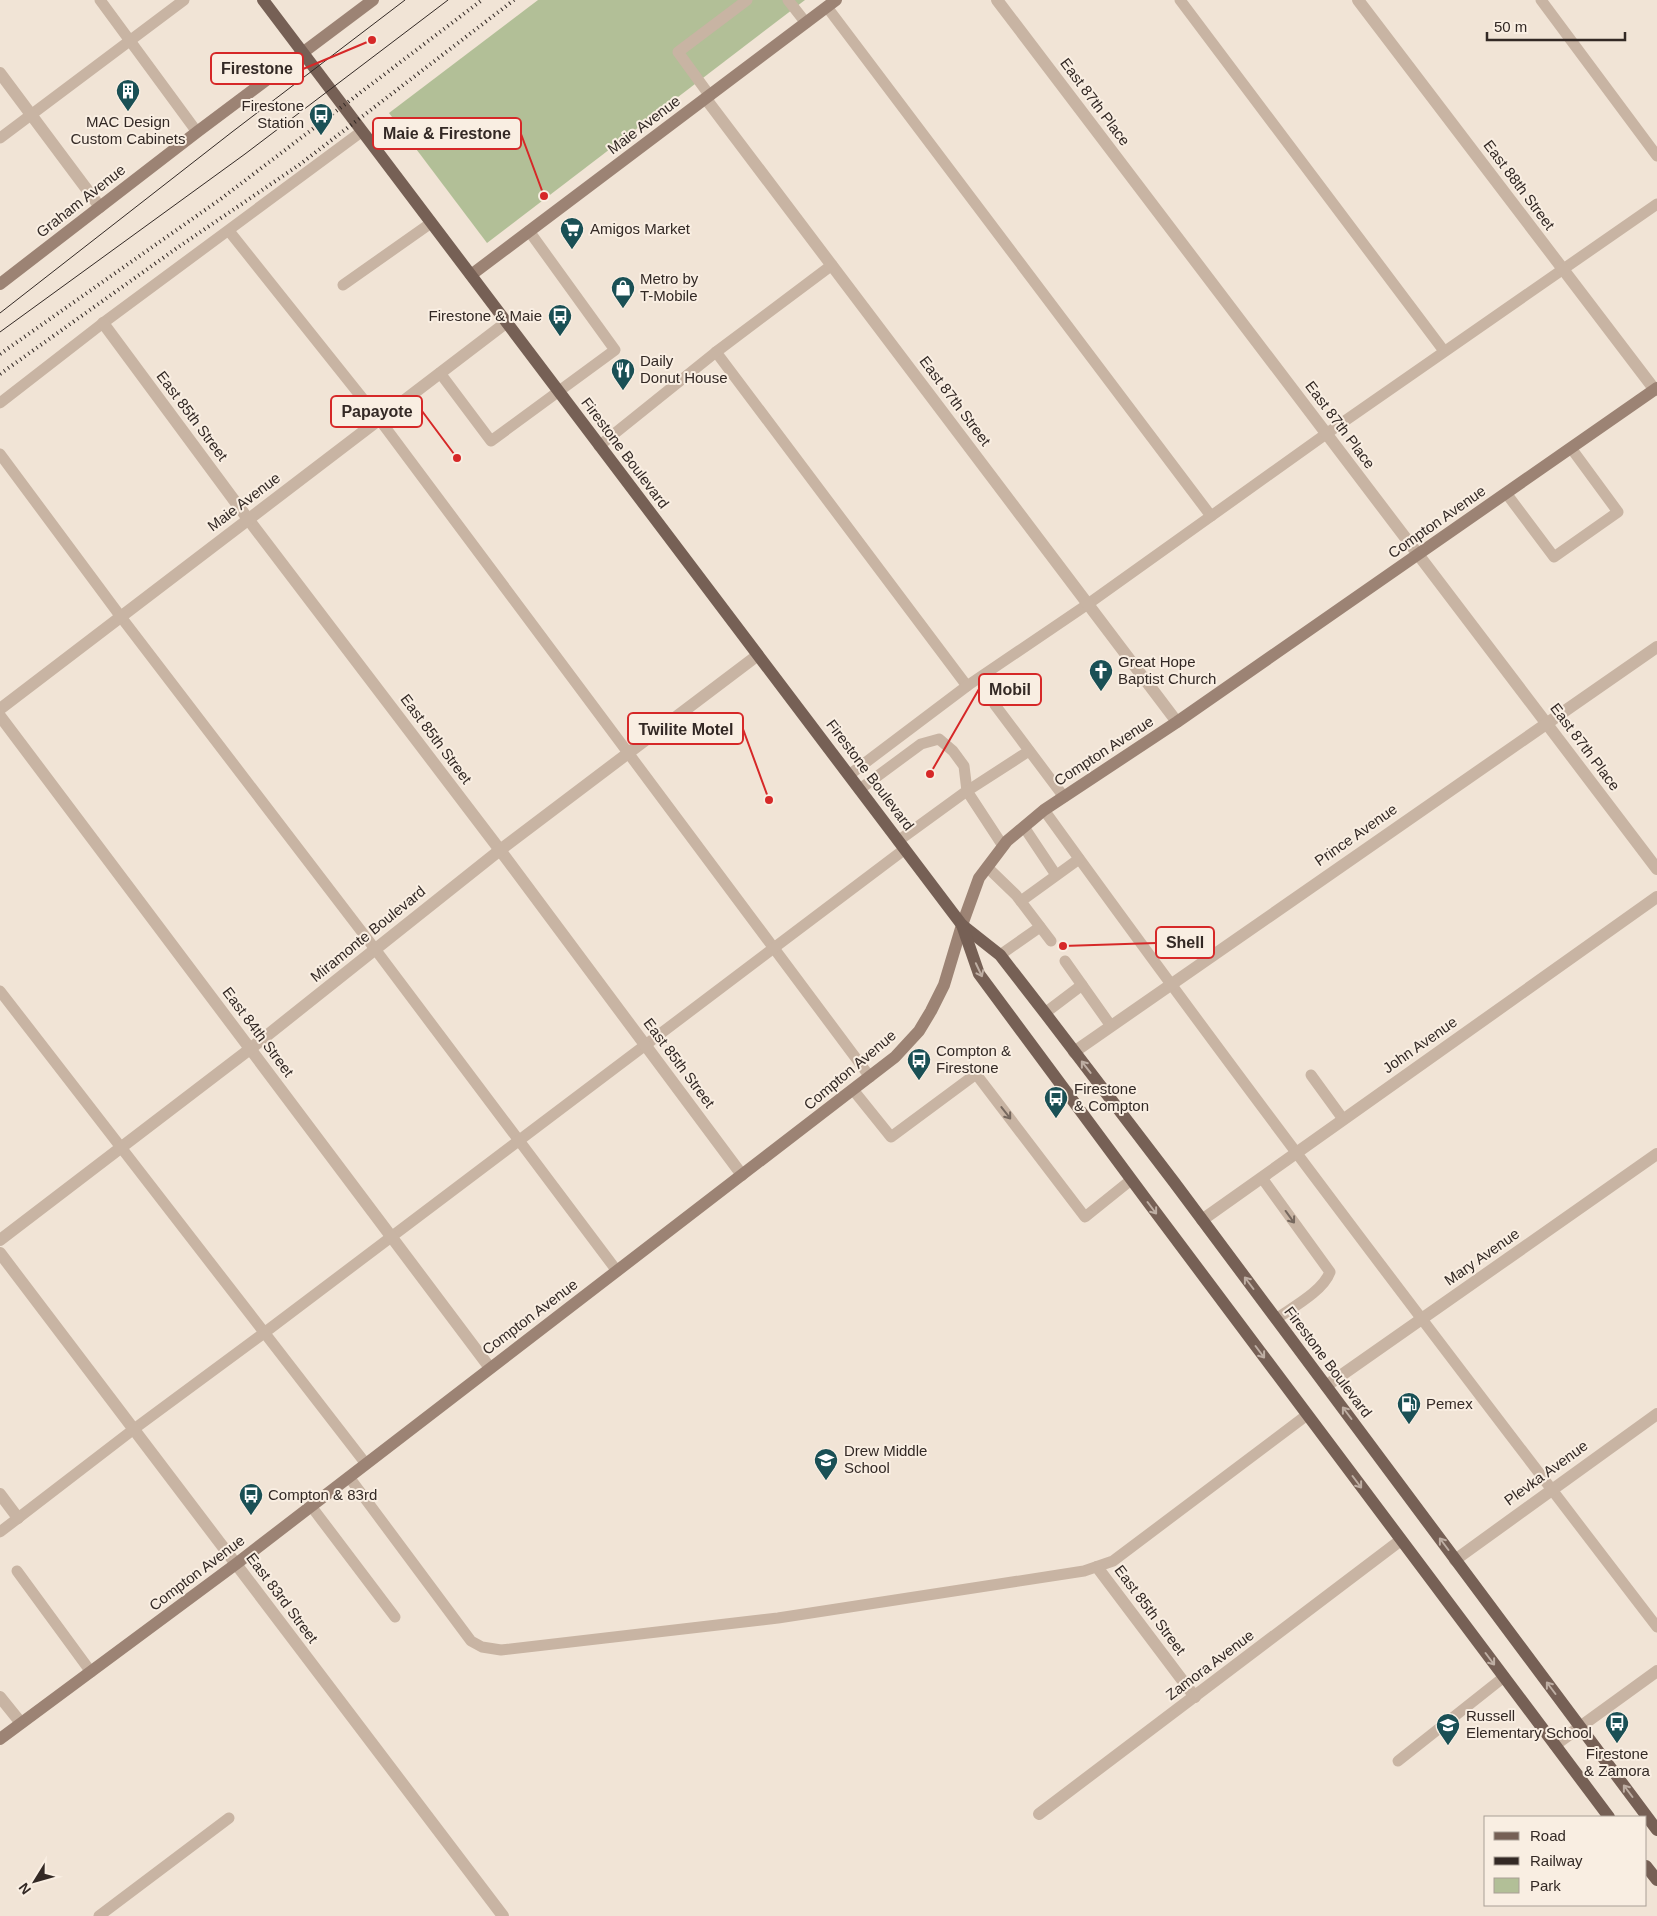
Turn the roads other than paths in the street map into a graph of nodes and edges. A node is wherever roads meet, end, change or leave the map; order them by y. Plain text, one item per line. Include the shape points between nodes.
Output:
1 (100, 0) edge
2 (184, 0) edge
3 (262, 0) edge
4 (373, 0) edge
5 (747, 0) edge
6 (788, 0) edge
7 (997, 0) edge
8 (1180, 0) edge
9 (1358, 0) edge
10 (1541, 0) edge
11 (832, 4) edge
12 (806, 23) junction
13 (130, 41) junction
14 (303, 53) junction
15 (0, 74) edge
16 (708, 97) junction
17 (31, 116) junction
18 (197, 132) junction
19 (361, 132) junction
20 (0, 138) edge
21 (1657, 156) edge
22 (1657, 204) edge
23 (100, 207) junction
24 (431, 223) junction
25 (229, 231) junction
26 (529, 232) junction
27 (832, 265) junction
28 (1563, 270) junction
29 (471, 275) junction
30 (0, 284) edge
31 (342, 285) dead end
32 (507, 322) junction
33 (102, 323) junction
34 (1444, 351) junction
35 (716, 352) junction
36 (440, 373) junction
37 (1656, 389) edge
38 (559, 392) junction
39 (0, 403) edge
40 (380, 419) junction
41 (1326, 434) junction
42 (599, 446) junction
43 (1571, 448) junction
44 (0, 454) edge
45 (1506, 493) junction
46 (1211, 516) junction
47 (248, 519) junction
48 (1418, 554) junction
49 (1088, 604) junction
50 (120, 617) junction
51 (1657, 647) edge
52 (758, 655) junction
53 (967, 686) junction
54 (995, 705) dead end
55 (0, 709) edge
56 (0, 716) edge
57 (1177, 722) junction
58 (1546, 723) junction
59 (1029, 751) junction
60 (628, 753) junction
61 (849, 775) junction
62 (860, 789) junction
63 (967, 791) junction
64 (1064, 797) junction
65 (1044, 810) junction
66 (1024, 827) junction
67 (902, 845) junction
68 (1003, 846) junction
69 (500, 850) junction
70 (1079, 859) junction
71 (987, 867) junction
72 (1657, 869) edge
73 (1056, 876) junction
74 (1657, 897) edge
75 (1021, 901) junction
76 (962, 925) junction
77 (1040, 927) junction
78 (1051, 942) dead end
79 (774, 948) junction
80 (375, 949) junction
81 (1000, 955) junction
82 (1065, 960) dead end
83 (1170, 984) junction
84 (1082, 986) junction
85 (0, 991) edge
86 (1044, 1013) junction
87 (1111, 1026) junction
88 (645, 1044) junction
89 (250, 1049) junction
90 (1074, 1052) junction
91 (1311, 1075) dead end
92 (870, 1077) junction
93 (854, 1091) junction
94 (1343, 1119) junction
95 (519, 1140) junction
96 (120, 1148) junction
97 (1296, 1153) junction
98 (1657, 1154) edge
99 (742, 1175) junction
100 (1262, 1178) junction
101 (1131, 1180) junction
102 (1202, 1220) junction
103 (391, 1237) junction
104 (0, 1240) edge
105 (0, 1253) edge
106 (618, 1271) junction
107 (1421, 1319) junction
108 (1276, 1320) junction
109 (264, 1333) junction
110 (490, 1368) junction
111 (1326, 1386) junction
112 (1657, 1414) edge
113 (1307, 1415) junction
114 (134, 1429) junction
115 (366, 1464) junction
116 (349, 1477) junction
117 (1552, 1489) junction
118 (0, 1494) edge
119 (311, 1506) junction
120 (18, 1518) junction
121 (0, 1532) edge
122 (1401, 1540) junction
123 (1455, 1560) junction
124 (236, 1564) junction
125 (1097, 1567) junction
126 (17, 1571) dead end
127 (395, 1617) dead end
128 (1657, 1627) edge
129 (1657, 1671) edge
130 (92, 1672) junction
131 (1504, 1678) junction
132 (0, 1697) edge
133 (1195, 1697) junction
134 (20, 1724) junction
135 (1580, 1727) junction
136 (0, 1739) edge
137 (1555, 1745) junction
138 (1398, 1761) dead end
139 (1039, 1814) dead end
140 (1608, 1816) edge
141 (1653, 1816) edge
142 (229, 1818) dead end
143 (1657, 1830) edge
144 (1647, 1867) edge
145 (1657, 1880) edge
146 (99, 1916) edge
147 (503, 1916) edge

1 - 13 lane
2 - 13 lane
3 - 14 main road, Firestone Boulevard
4 - 14 main road, Graham Avenue
5 - 16 lane via 678,52
6 - 12 lane
7 - 41 street, East 87th Place
8 - 34 lane
9 - 28 street, East 88th Street
10 - 21 lane
11 - 12 main road, Maie Avenue
11 - 46 lane
12 - 16 main road, Maie Avenue
13 - 17 lane
13 - 18 lane
14 - 18 main road, Graham Avenue
14 - 19 main road, Firestone Boulevard
15 - 17 street
16 - 26 main road, Maie Avenue
16 - 27 street, East 87th Street
17 - 20 lane
17 - 23 street
18 - 23 main road, Graham Avenue
19 - 24 main road, Firestone Boulevard
19 - 25 lane
22 - 28 lane
23 - 30 main road, Graham Avenue
24 - 29 main road, Firestone Boulevard
24 - 31 lane
25 - 33 lane
25 - 40 lane
26 - 29 main road, Maie Avenue
26 - 38 lane via 615,350
27 - 35 lane
27 - 49 street, East 87th Street
28 - 34 lane
28 - 37 street, East 88th Street
29 - 32 main road, Firestone Boulevard
32 - 36 street, Maie Avenue
32 - 38 main road, Firestone Boulevard
33 - 39 lane
33 - 47 street, East 85th Street
34 - 41 lane
35 - 42 lane
35 - 53 lane
36 - 38 lane via 491,441
36 - 40 street, Maie Avenue
37 - 43 main road, Compton Avenue
38 - 42 main road, Firestone Boulevard
40 - 47 street, Maie Avenue
40 - 60 lane
41 - 46 lane
41 - 48 street, East 87th Place
42 - 52 main road, Firestone Boulevard
43 - 45 main road, Compton Avenue
43 - 45 lane via 1618,512 1554,557
44 - 50 lane
45 - 48 main road, Compton Avenue
46 - 49 lane
47 - 50 street, Maie Avenue
47 - 69 street, East 85th Street
48 - 57 main road, Compton Avenue
48 - 58 street, East 87th Place
49 - 53 lane
49 - 57 street, East 87th Street
50 - 55 street, Maie Avenue
50 - 80 lane
51 - 58 street, Prince Avenue
52 - 60 street, Miramonte Boulevard
52 - 61 main road, Firestone Boulevard
53 - 61 lane
54 - 59 lane
56 - 89 street, East 84th Street
57 - 64 main road, Compton Avenue
58 - 72 street, East 87th Place
58 - 83 street, Prince Avenue
59 - 63 lane
59 - 64 lane
60 - 69 street, Miramonte Boulevard
60 - 79 lane
61 - 62 main road, Firestone Boulevard
62 - 63 lane via 921,744 939,739 954,751 964,766
62 - 67 main road, Firestone Boulevard
63 - 67 lane
63 - 68 lane
64 - 65 main road, Compton Avenue
65 - 66 main road, Compton Avenue
65 - 70 lane
66 - 68 main road, Compton Avenue
66 - 73 lane
67 - 76 main road, Firestone Boulevard
67 - 79 lane
68 - 71 main road, Compton Avenue
69 - 80 street, Miramonte Boulevard
69 - 88 street, East 85th Street
70 - 73 lane
70 - 83 lane
71 - 75 lane
71 - 76 main road, Compton Avenue via 979,878
73 - 75 lane
74 - 94 street, John Avenue
75 - 77 lane
76 - 81 main road, Firestone Boulevard
76 - 92 main road, Compton Avenue via 944,984 919,1031 895,1057
76 -> 101 main road, Firestone Boulevard via 979,974
77 - 78 lane
77 - 81 lane
79 - 88 lane
79 - 92 lane
80 - 89 street, Miramonte Boulevard
80 - 95 lane
81 - 86 main road, Firestone Boulevard
82 - 84 lane
83 - 87 street, Prince Avenue
83 - 97 lane
84 - 86 lane
84 - 87 lane
85 - 96 lane
86 - 90 main road, Firestone Boulevard
87 - 90 street, Prince Avenue
88 - 95 lane
88 - 99 street, East 85th Street
89 - 96 street, Miramonte Boulevard
89 - 103 street, East 84th Street
102 -> 90 main road, Firestone Boulevard
91 - 94 lane
92 - 93 main road, Compton Avenue
93 - 99 main road, Compton Avenue
93 -> 101 lane via 891,1137 976,1074 1085,1217
94 - 97 street, John Avenue
95 - 103 lane
95 - 106 lane
96 - 104 street, Miramonte Boulevard
96 - 109 lane
97 - 100 street, John Avenue
97 - 107 lane
98 - 107 street, Mary Avenue
99 - 106 main road, Compton Avenue
100 - 102 street, John Avenue
100 -> 108 lane via 1330,1272 1327,1281
101 -> 113 main road, Firestone Boulevard
108 -> 102 main road, Firestone Boulevard
103 - 109 lane
103 - 110 street, East 84th Street
105 - 114 street, East 83rd Street
106 - 110 main road, Compton Avenue
107 - 111 street, Mary Avenue
107 - 117 lane
108 - 111 main road, Firestone Boulevard
109 - 114 lane
109 - 115 lane
110 - 115 main road, Compton Avenue
123 -> 111 main road, Firestone Boulevard
112 - 117 street, Plevka Avenue
113 -> 122 main road, Firestone Boulevard
113 - 125 lane via 1113,1561
114 - 120 lane
114 - 124 street, East 83rd Street
115 - 116 main road, Compton Avenue
116 - 119 main road, Compton Avenue
116 - 125 lane via 471,1640 482,1647 501,1650 778,1618
117 - 123 street, Plevka Avenue
117 - 128 lane
118 - 120 street
119 - 124 main road, Compton Avenue
119 - 127 lane
120 - 121 lane
122 -> 131 main road, Firestone Boulevard
122 - 133 street, Zamora Avenue
135 -> 123 main road, Firestone Boulevard
124 - 130 main road, Compton Avenue
124 - 147 street, East 83rd Street
125 - 133 street, East 85th Street
126 - 130 lane
129 - 135 street
130 - 134 main road, Compton Avenue
131 - 137 main road, Firestone Boulevard
131 - 138 lane
132 - 134 street
133 - 139 street, Zamora Avenue
134 - 136 main road, Compton Avenue
135 - 137 street
141 -> 135 main road, Firestone Boulevard
137 - 140 main road, Firestone Boulevard
141 - 143 main road, Firestone Boulevard
142 - 146 lane
144 - 145 main road

